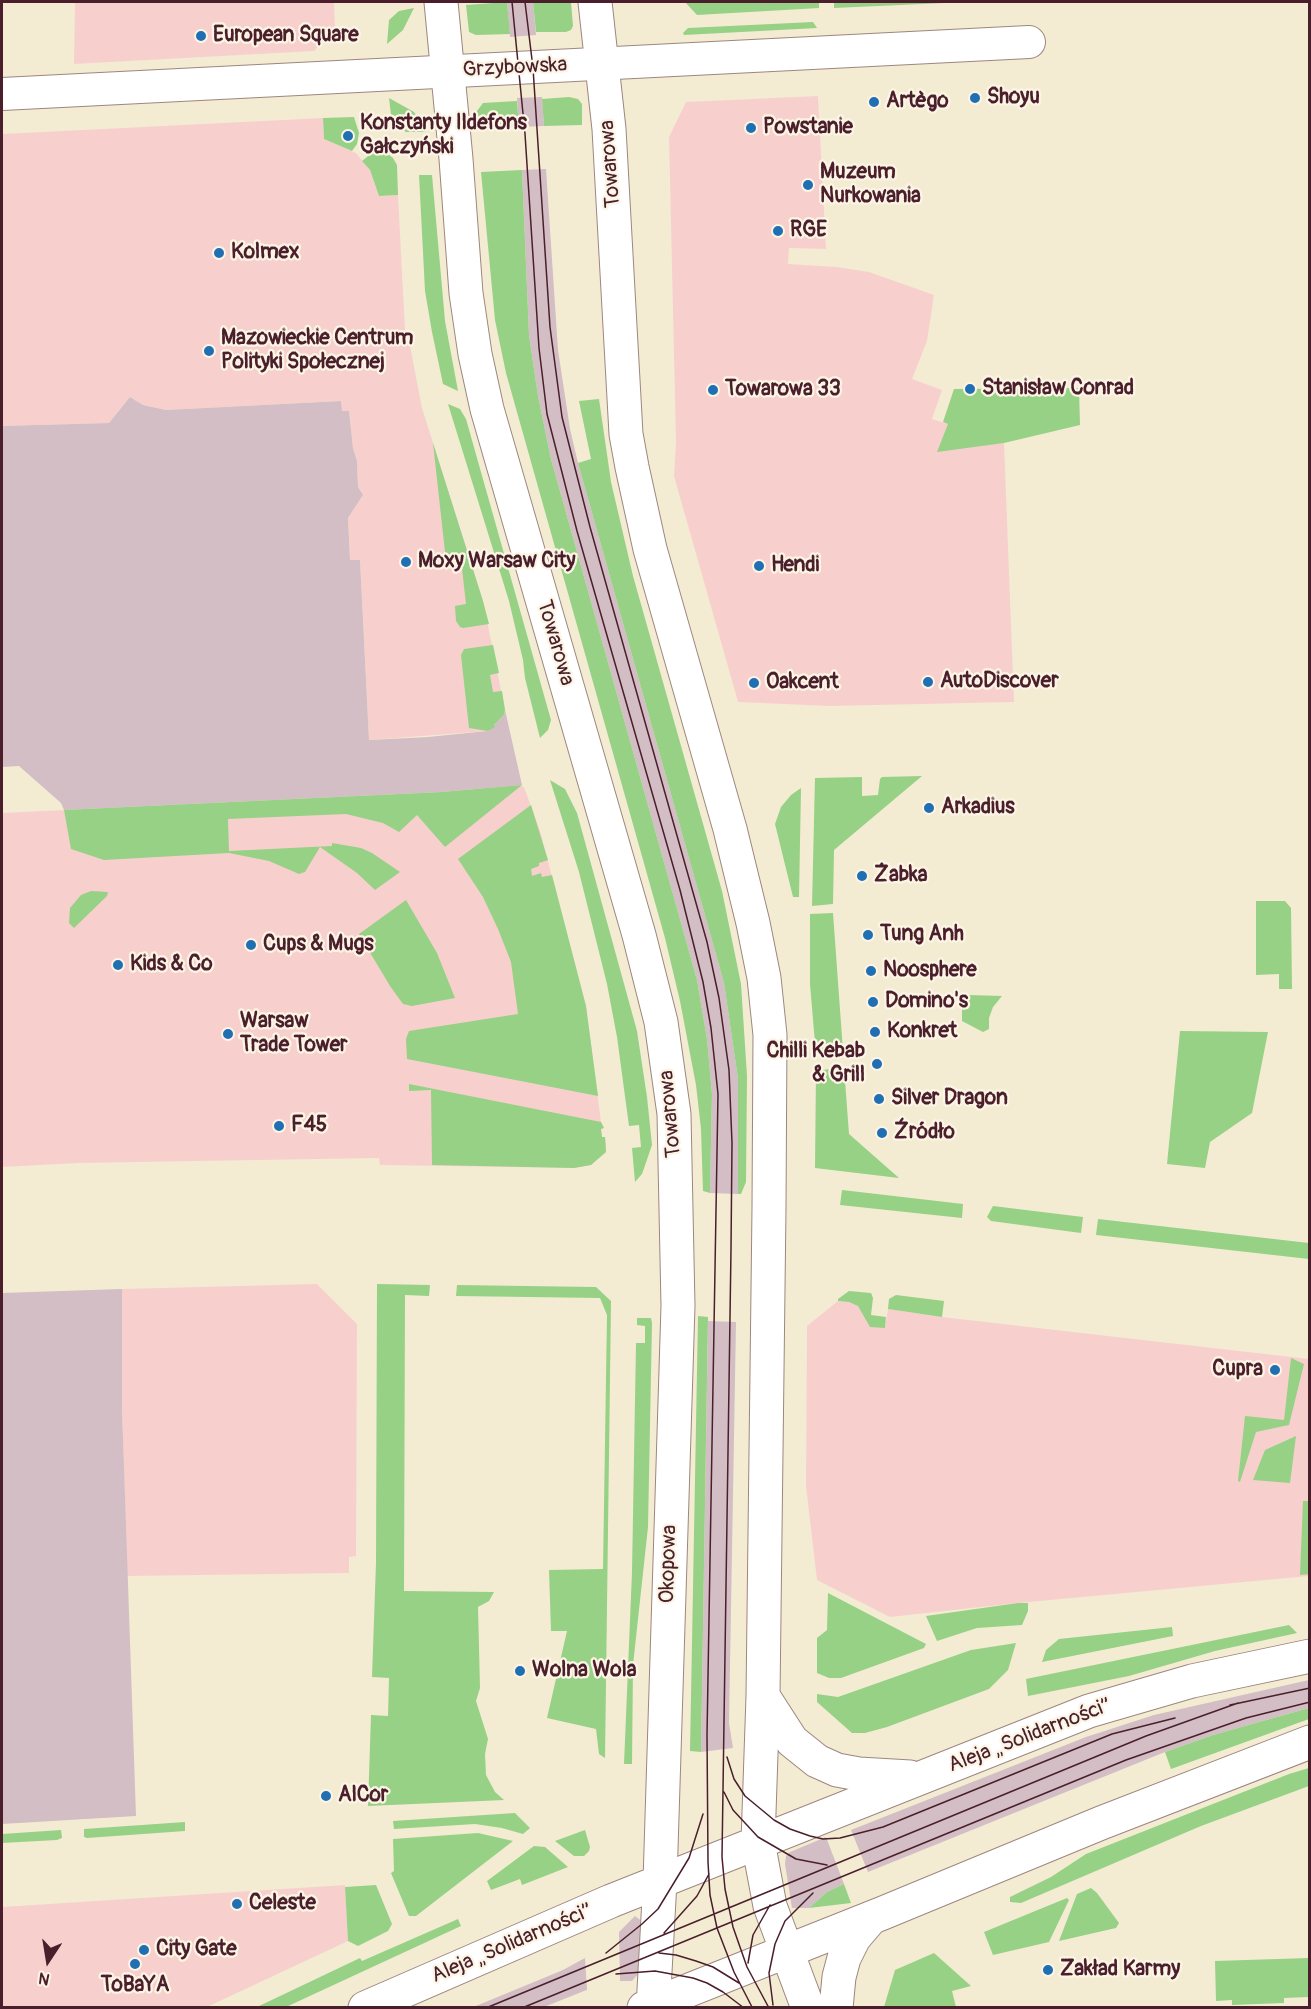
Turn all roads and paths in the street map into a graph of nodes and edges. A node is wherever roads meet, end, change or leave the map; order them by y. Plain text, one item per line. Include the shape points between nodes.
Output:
1 (441, 2) edge
2 (595, 2) edge
3 (1029, 42) dead end
4 (603, 64) junction
5 (448, 72) junction
6 (2, 94) edge
7 (677, 1246) joint
8 (1310, 1656) edge
9 (762, 1696) junction
10 (1310, 1742) edge
11 (919, 1778) junction
12 (758, 1842) junction
13 (660, 1881) junction
14 (870, 1918) junction
15 (786, 1951) junction
16 (650, 2006) edge
17 (365, 2007) edge
18 (808, 2007) edge
19 (837, 2007) edge

1 - 5 main road, Towarowa
2 - 4 main road, Towarowa
3 - 4 street, Grzybowska
4 - 5 street, Grzybowska
4 - 9 main road, Towarowa via 626,434 650,549 753,923 770,1035
5 - 6 street, Grzybowska
5 - 7 main road, Towarowa via 466,293 475,354 487,409 661,1022 674,1114
7 - 13 main road, Okopowa
8 - 11 main road, Aleja „Solidarności” via 1192,1681 1089,1711
9 - 11 main road via 792,1741 817,1761 859,1774
9 - 12 main road
10 - 14 main road
11 - 12 main road, Aleja „Solidarności”
12 - 13 main road, Aleja „Solidarności”
12 - 15 main road via 766,1893
13 - 16 main road, Okopowa
13 - 17 main road, Aleja „Solidarności”
14 - 15 main road
14 - 19 main road via 844,1958
15 - 16 main road
15 - 18 main road

